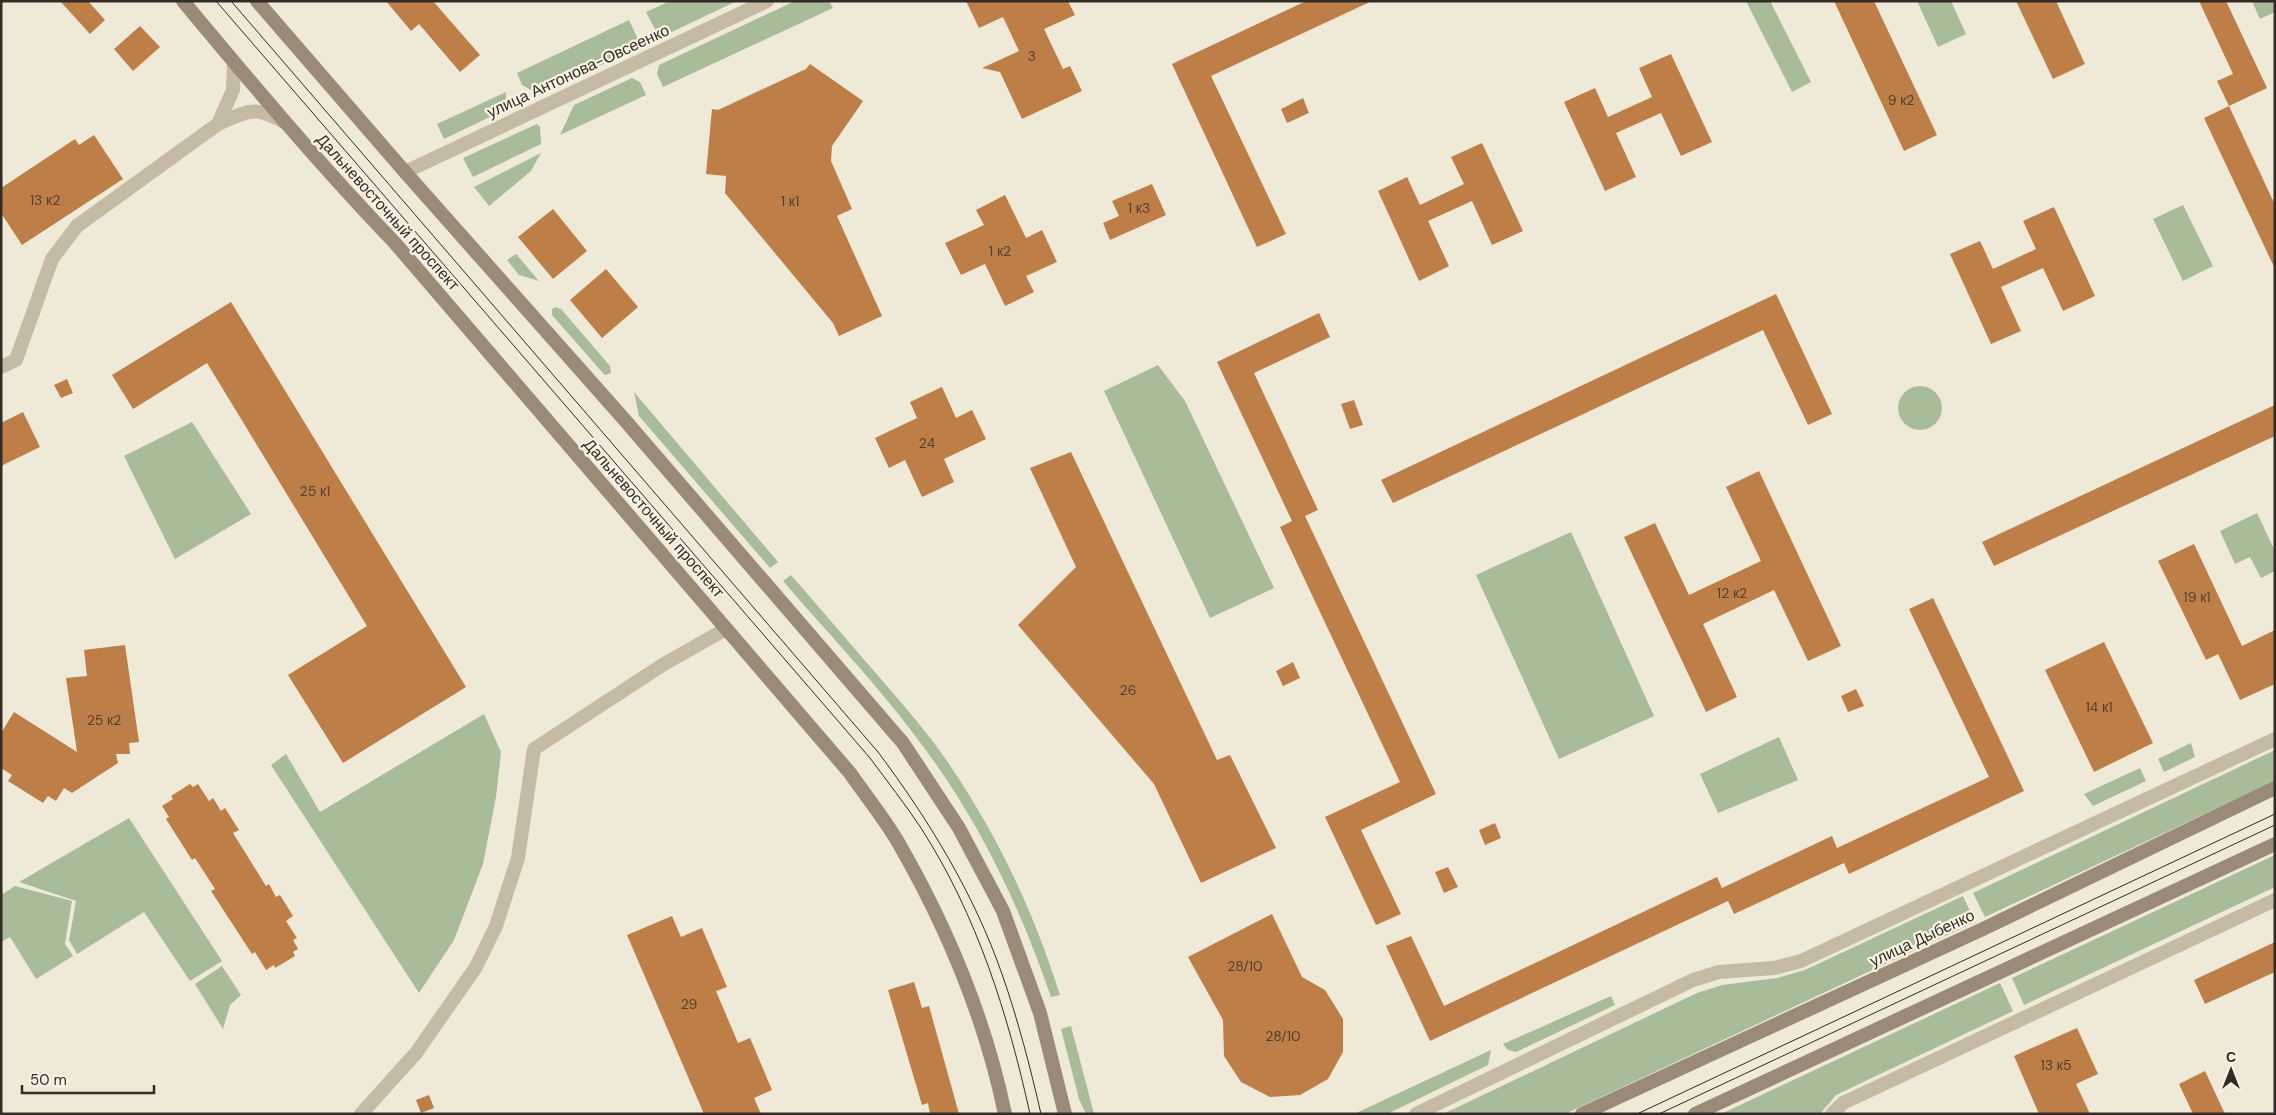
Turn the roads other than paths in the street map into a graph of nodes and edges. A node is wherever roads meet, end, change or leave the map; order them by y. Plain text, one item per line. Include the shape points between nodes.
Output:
1 (183, 1) edge
2 (257, 1) edge
3 (766, 1) edge
4 (234, 62) junction
5 (285, 122) junction
6 (218, 124) junction
7 (405, 172) junction
8 (1, 367) edge
9 (726, 628) junction
10 (2275, 739) edge
11 (2275, 788) edge
12 (2275, 844) edge
13 (2275, 900) edge
14 (361, 1114) edge
15 (1005, 1114) edge
16 (1065, 1114) edge
17 (1416, 1114) edge
18 (1582, 1114) edge
19 (1695, 1114) edge
20 (1832, 1114) edge

1 - 4 main road, Дальневосточный проспект
2 - 7 main road
3 - 7 street, улица Антонова-Овсеенко
4 - 5 main road, Дальневосточный проспект
4 - 6 street via 233,90
5 - 6 street via 265,111 240,114
5 - 9 main road, Дальневосточный проспект via 395,243
6 - 8 street via 77,226 52,259 16,360
7 - 16 main road via 623,418 903,743 959,828 1003,911 1040,1013
9 - 14 street via 680,654 534,749 518,858 496,926 476,967 410,1061
9 - 15 main road, Дальневосточный проспект via 850,773 897,841 967,982
10 - 17 street via 1802,961 1774,968 1719,972 1693,980
11 - 18 main road, улица Дыбенко via 1983,929
12 - 19 main road
13 - 20 street via 1843,1103

